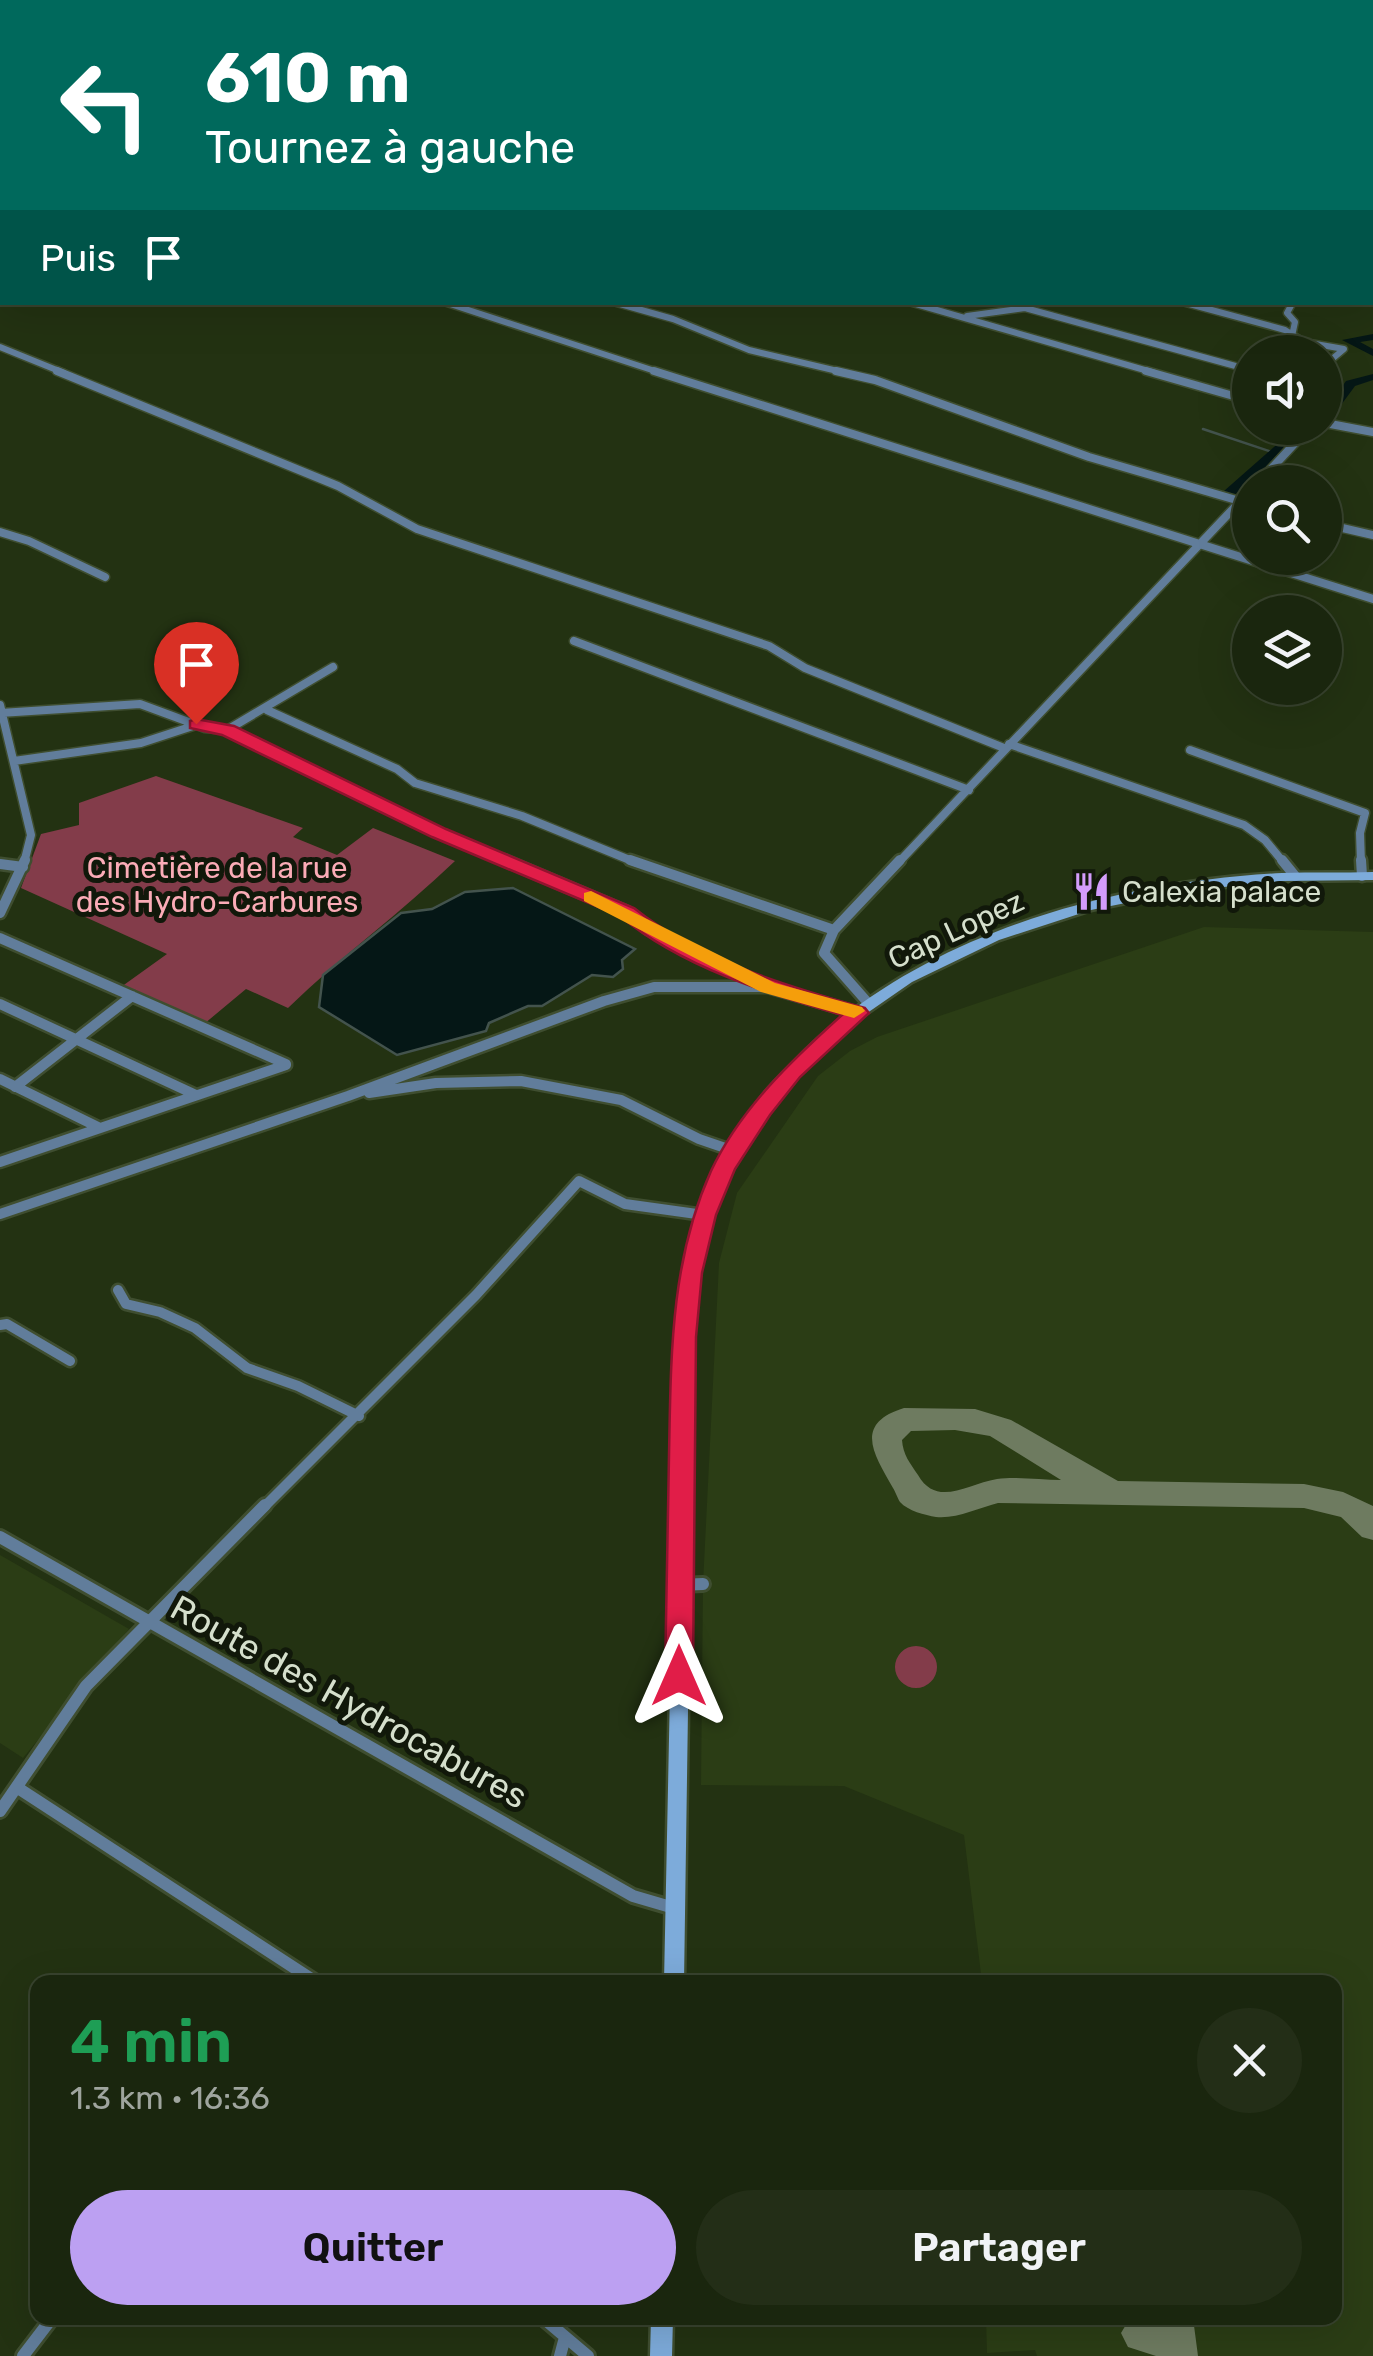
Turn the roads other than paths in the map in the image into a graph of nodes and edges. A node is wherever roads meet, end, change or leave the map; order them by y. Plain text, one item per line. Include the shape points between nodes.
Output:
1 (453, 305) edge
2 (624, 305) edge
3 (919, 305) edge
4 (1193, 305) edge
5 (1291, 305) edge
6 (961, 317) junction
7 (1291, 335) edge
8 (1292, 335) edge
9 (0, 347) edge
10 (1232, 365) edge
11 (1232, 396) edge
12 (1342, 427) edge
13 (1373, 432) edge
14 (1294, 445) edge
15 (1275, 465) edge
16 (1232, 499) edge
17 (1232, 509) edge
18 (1342, 528) edge
19 (0, 532) edge
20 (1373, 535) edge
21 (1198, 545) junction
22 (106, 577) dead end
23 (1373, 599) edge
24 (574, 640) dead end
25 (333, 667) dead end
26 (1, 710) edge
27 (266, 710) junction
28 (196, 724) junction
29 (228, 730) junction
30 (1006, 746) junction
31 (1190, 750) dead end
32 (14, 761) junction
33 (969, 790) junction
34 (0, 864) edge
35 (24, 867) junction
36 (1295, 876) junction
37 (1368, 876) edge
38 (0, 913) edge
39 (834, 930) junction
40 (0, 938) edge
41 (768, 987) junction
42 (132, 996) junction
43 (0, 1004) edge
44 (864, 1009) junction
45 (73, 1039) junction
46 (0, 1079) edge
47 (15, 1086) junction
48 (197, 1096) junction
49 (348, 1096) junction
50 (100, 1128) junction
51 (734, 1151) junction
52 (0, 1162) edge
53 (0, 1214) edge
54 (704, 1215) junction
55 (118, 1290) dead end
56 (0, 1325) edge
57 (70, 1361) dead end
58 (359, 1416) junction
59 (0, 1537) edge
60 (704, 1584) dead end
61 (679, 1585) junction
62 (146, 1622) junction
63 (21, 1790) junction
64 (0, 1811) edge
65 (674, 1908) junction
66 (305, 1975) edge
67 (674, 1975) edge
68 (47, 2325) edge
69 (552, 2325) edge
70 (662, 2325) edge
71 (562, 2348) edge
72 (23, 2356) edge
73 (588, 2356) edge
74 (661, 2356) edge

1 - 21 street
2 - 16 street
3 - 6 street
4 - 7 street
5 - 8 street
6 - 10 street via 1024,308
6 - 11 street
9 - 30 street via 338,486 416,530 769,646 805,668
12 - 13 street
14 - 15 street
17 - 21 street
18 - 20 street
19 - 22 street
21 - 23 street
21 - 30 street
24 - 33 street
25 - 27 street
26 - 28 street via 140,704
26 - 32 street
27 - 29 street
27 - 39 street via 397,768 414,782
28 - 29 street
28 - 32 street via 141,743
29 - 41 street via 439,833 627,912 648,929
30 - 33 street
30 - 36 street via 1244,825
31 - 37 street via 1364,813 1360,833
32 - 35 street via 31,835
33 - 39 street
34 - 35 street
35 - 38 street
36 - 37 street, Cap Lopez
36 - 44 street, Cap Lopez via 1193,885 1080,908 965,950
39 - 44 street via 824,953
40 - 42 street
41 - 44 street
41 - 49 street via 654,987
42 - 45 street
42 - 48 street via 286,1064
43 - 45 street
44 - 51 street, Cap Lopez via 792,1072
45 - 47 street
45 - 48 street
46 - 47 street
47 - 50 street
48 - 50 street
49 - 51 street via 436,1083 521,1082 621,1100
49 - 53 street
50 - 52 street
51 - 54 street, Cap Lopez
54 - 58 street via 625,1204 579,1181
54 - 61 street, Cap Lopez via 684,1320
55 - 58 street via 126,1304 195,1328 246,1368
56 - 57 street
58 - 62 street
59 - 62 street, Route des Hydrocabures
60 - 61 street
61 - 65 street, Cap Lopez
62 - 63 street via 73,1703
62 - 65 street, Route des Hydrocabures via 633,1896
63 - 64 street
63 - 66 street
65 - 67 street, Cap Lopez
68 - 72 street
69 - 71 street
70 - 74 street
71 - 73 street

